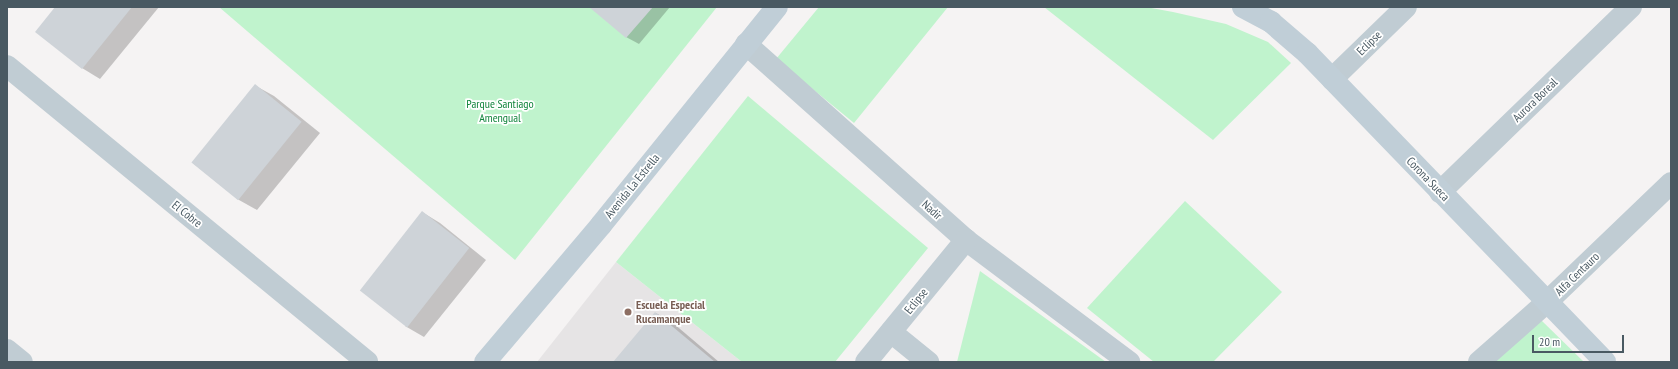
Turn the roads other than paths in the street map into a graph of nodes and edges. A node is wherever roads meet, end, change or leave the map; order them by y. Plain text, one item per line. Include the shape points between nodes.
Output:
1 (777, 7) edge
2 (1243, 7) edge
3 (1406, 7) edge
4 (1630, 7) edge
5 (746, 44) junction
6 (7, 66) edge
7 (1332, 79) junction
8 (1440, 192) junction
9 (1668, 193) edge
10 (966, 240) junction
11 (1547, 302) junction
12 (890, 332) junction
13 (7, 350) edge
14 (22, 362) edge
15 (367, 362) edge
16 (484, 362) edge
17 (866, 362) edge
18 (928, 362) edge
19 (1129, 362) edge
20 (1479, 362) edge
21 (1604, 362) edge

1 - 5 street, Avenida La Estrella
2 - 7 street, Corona Sueca via 1271,22 1290,37
3 - 7 street, Eclipse
4 - 8 street, Aurora Boreal
5 - 10 street, Nadir
5 - 16 street, Avenida La Estrella via 601,225
6 - 15 street, El Cobre
7 - 8 street, Corona Sueca
8 - 11 street, Corona Sueca
9 - 11 street, Alfa Centauro
10 - 12 street, Eclipse
10 - 19 street, Nadir
11 - 20 street, Alfa Centauro
11 - 21 street, Corona Sueca
12 - 17 street, Eclipse
12 - 18 street
13 - 14 street

